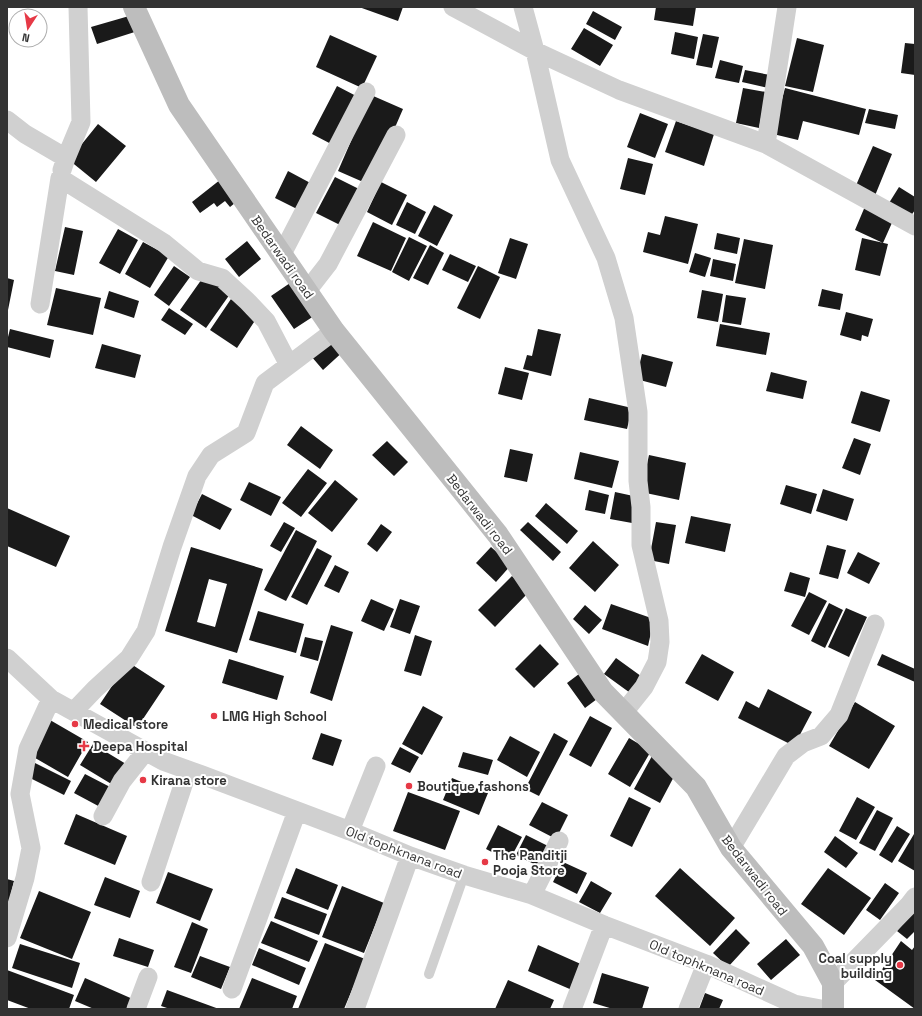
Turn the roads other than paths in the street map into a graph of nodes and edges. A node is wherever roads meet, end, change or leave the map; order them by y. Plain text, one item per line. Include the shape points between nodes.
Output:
1 (78, 7) edge
2 (134, 7) edge
3 (453, 7) edge
4 (523, 7) edge
5 (787, 7) edge
6 (535, 51) junction
7 (366, 92) dead end
8 (7, 120) edge
9 (396, 135) dead end
10 (766, 144) junction
11 (66, 158) junction
12 (60, 178) junction
13 (915, 226) edge
14 (282, 254) junction
15 (307, 291) junction
16 (40, 304) dead end
17 (334, 331) junction
18 (289, 364) junction
19 (875, 624) dead end
20 (7, 658) edge
21 (51, 699) junction
22 (74, 711) junction
23 (624, 712) junction
24 (145, 752) junction
25 (376, 766) dead end
26 (188, 770) junction
27 (297, 811) junction
28 (103, 816) dead end
29 (350, 831) junction
30 (559, 841) dead end
31 (731, 848) junction
32 (410, 856) junction
33 (464, 875) junction
34 (151, 882) dead end
35 (532, 895) junction
36 (915, 897) edge
37 (604, 925) junction
38 (7, 938) edge
39 (706, 964) junction
40 (429, 974) dead end
41 (148, 977) dead end
42 (833, 983) junction
43 (232, 989) dead end
44 (793, 1006) edge
45 (136, 1009) edge
46 (355, 1009) edge
47 (572, 1009) edge
48 (688, 1009) edge
49 (821, 1009) edge
50 (833, 1009) edge

1 - 11 street via 81,122
2 - 14 street, Bedarwadi road via 179,105
3 - 6 street
4 - 6 street
5 - 10 street
6 - 10 street via 619,90
6 - 23 street via 560,160 606,258 624,318 638,412 641,545 659,621 660,642 657,662 644,687
7 - 14 street
8 - 11 street via 25,134
9 - 15 street via 328,264
10 - 13 street
11 - 12 street
12 - 16 street
12 - 18 street via 164,243 198,271 222,278 266,321
14 - 15 street, Bedarwadi road
15 - 17 street, Bedarwadi road
17 - 18 street
17 - 23 street, Bedarwadi road via 498,534 603,692
18 - 22 street via 265,383 246,432 211,455 197,476 146,631 129,658
19 - 31 street via 839,715 821,736 802,743 786,756
20 - 21 street, Old tophknana road
21 - 22 street, Old tophknana road
21 - 38 street via 26,757 20,794 31,848
22 - 24 street, Old tophknana road
23 - 31 street, Bedarwadi road via 696,787
24 - 26 street, Old tophknana road via 162,762
24 - 28 street via 122,780
25 - 29 street
26 - 27 street, Old tophknana road
26 - 34 street
27 - 29 street, Old tophknana road
27 - 43 street
29 - 32 street, Old tophknana road
30 - 35 street
31 - 42 street, Bedarwadi road via 813,946
32 - 33 street, Old tophknana road
32 - 46 street
33 - 35 street, Old tophknana road
33 - 40 lane
35 - 37 street, Old tophknana road
36 - 42 street
37 - 39 street, Old tophknana road
37 - 47 street
39 - 44 street, Old tophknana road
39 - 48 street
41 - 45 street
42 - 50 street, Bedarwadi road
44 - 49 street, Old tophknana road

